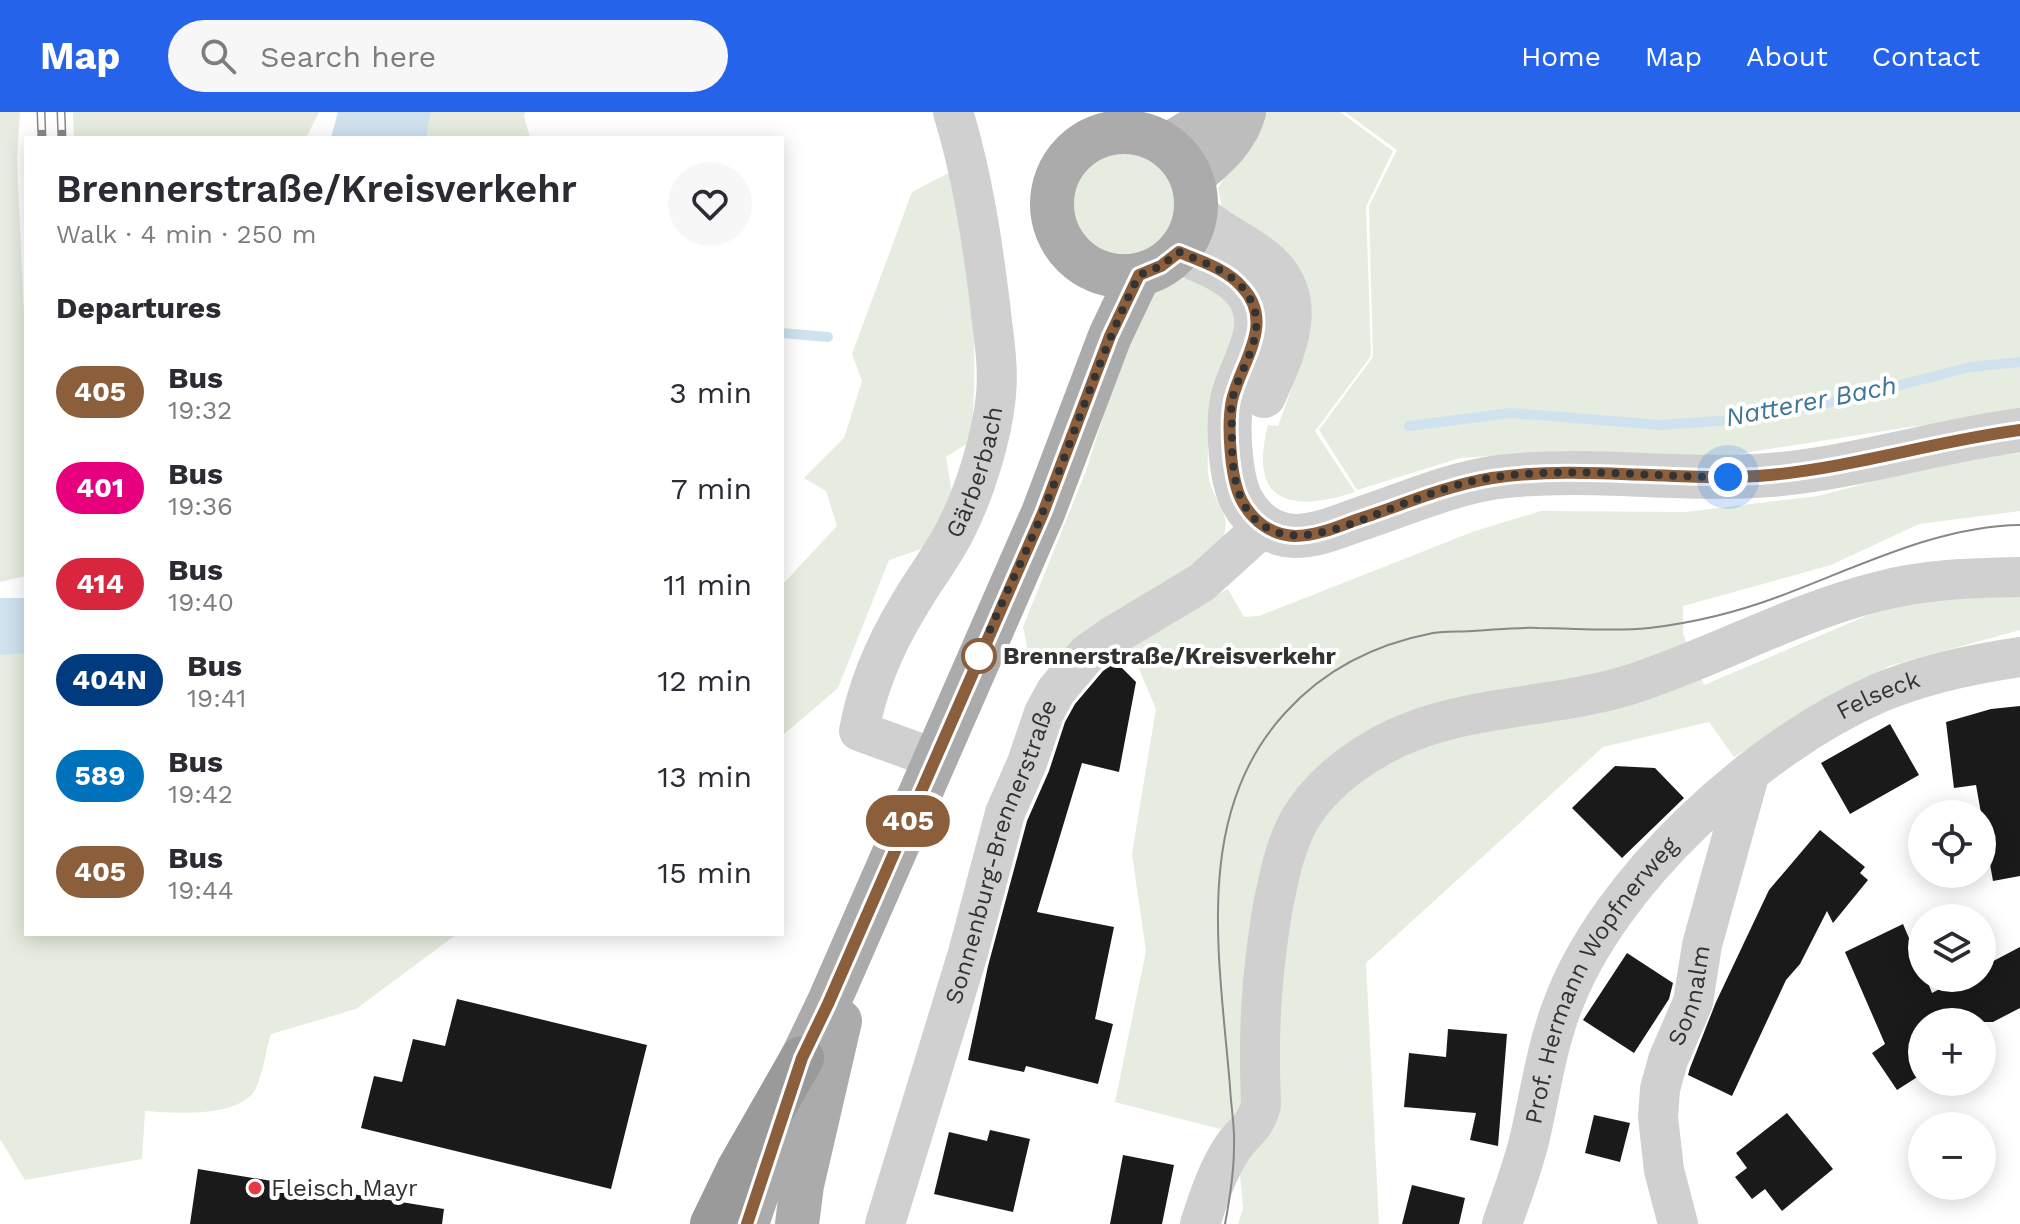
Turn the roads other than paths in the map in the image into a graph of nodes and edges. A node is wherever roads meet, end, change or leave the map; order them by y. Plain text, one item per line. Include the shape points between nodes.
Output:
1 (953, 112) edge
2 (1212, 112) edge
3 (1244, 112) edge
4 (1125, 122) edge
5 (1081, 130) edge
6 (1184, 197) junction
7 (1089, 267) junction
8 (1139, 275) junction
9 (1082, 406) junction
10 (2020, 430) edge
11 (1263, 527) junction
12 (2020, 577) edge
13 (2020, 657) edge
14 (936, 759) junction
15 (1752, 768) junction
16 (862, 925) junction
17 (802, 1058) junction
18 (712, 1224) edge
19 (747, 1224) edge
20 (797, 1224) edge
21 (885, 1224) edge
22 (1200, 1224) edge
23 (1502, 1224) edge
24 (1678, 1224) edge

1 - 14 street, Gärberbach via 983,251 996,396 978,474 957,529 907,607 877,667 859,731
2 - 6 main road via 1201,125
3 - 6 main road via 1236,132
4 - 5 main road via 1100,136
4 - 6 main road via 1148,135
5 - 7 main road via 1053,188 1052,211 1058,234
6 - 8 main road via 1161,266
6 - 11 street via 1255,312 1255,340 1232,401 1231,449 1238,493
7 - 8 main road via 1122,277
7 - 9 main road via 1091,319
8 - 9 main road
9 - 14 main road via 1043,513
10 - 11 street via 1771,475 1497,478 1444,489 1307,535
11 - 21 street, Sonnenburg-Brennerstraße via 1201,583 1087,654 1044,713 1005,813
12 - 22 street via 1953,578 1865,595 1637,682 1413,731 1347,769 1298,822 1279,874 1260,996 1261,1105 1257,1121 1226,1159
13 - 15 street, Felseck via 1928,676 1876,695
14 - 16 main road
15 - 23 street, Prof. Hermann Wopfnerweg via 1633,886 1584,961 1555,1028 1527,1147
15 - 24 street, Sonnalm via 1702,945 1693,1002 1660,1089 1662,1151
16 - 17 main road
16 - 20 main road
17 - 18 highway
17 - 19 main road

